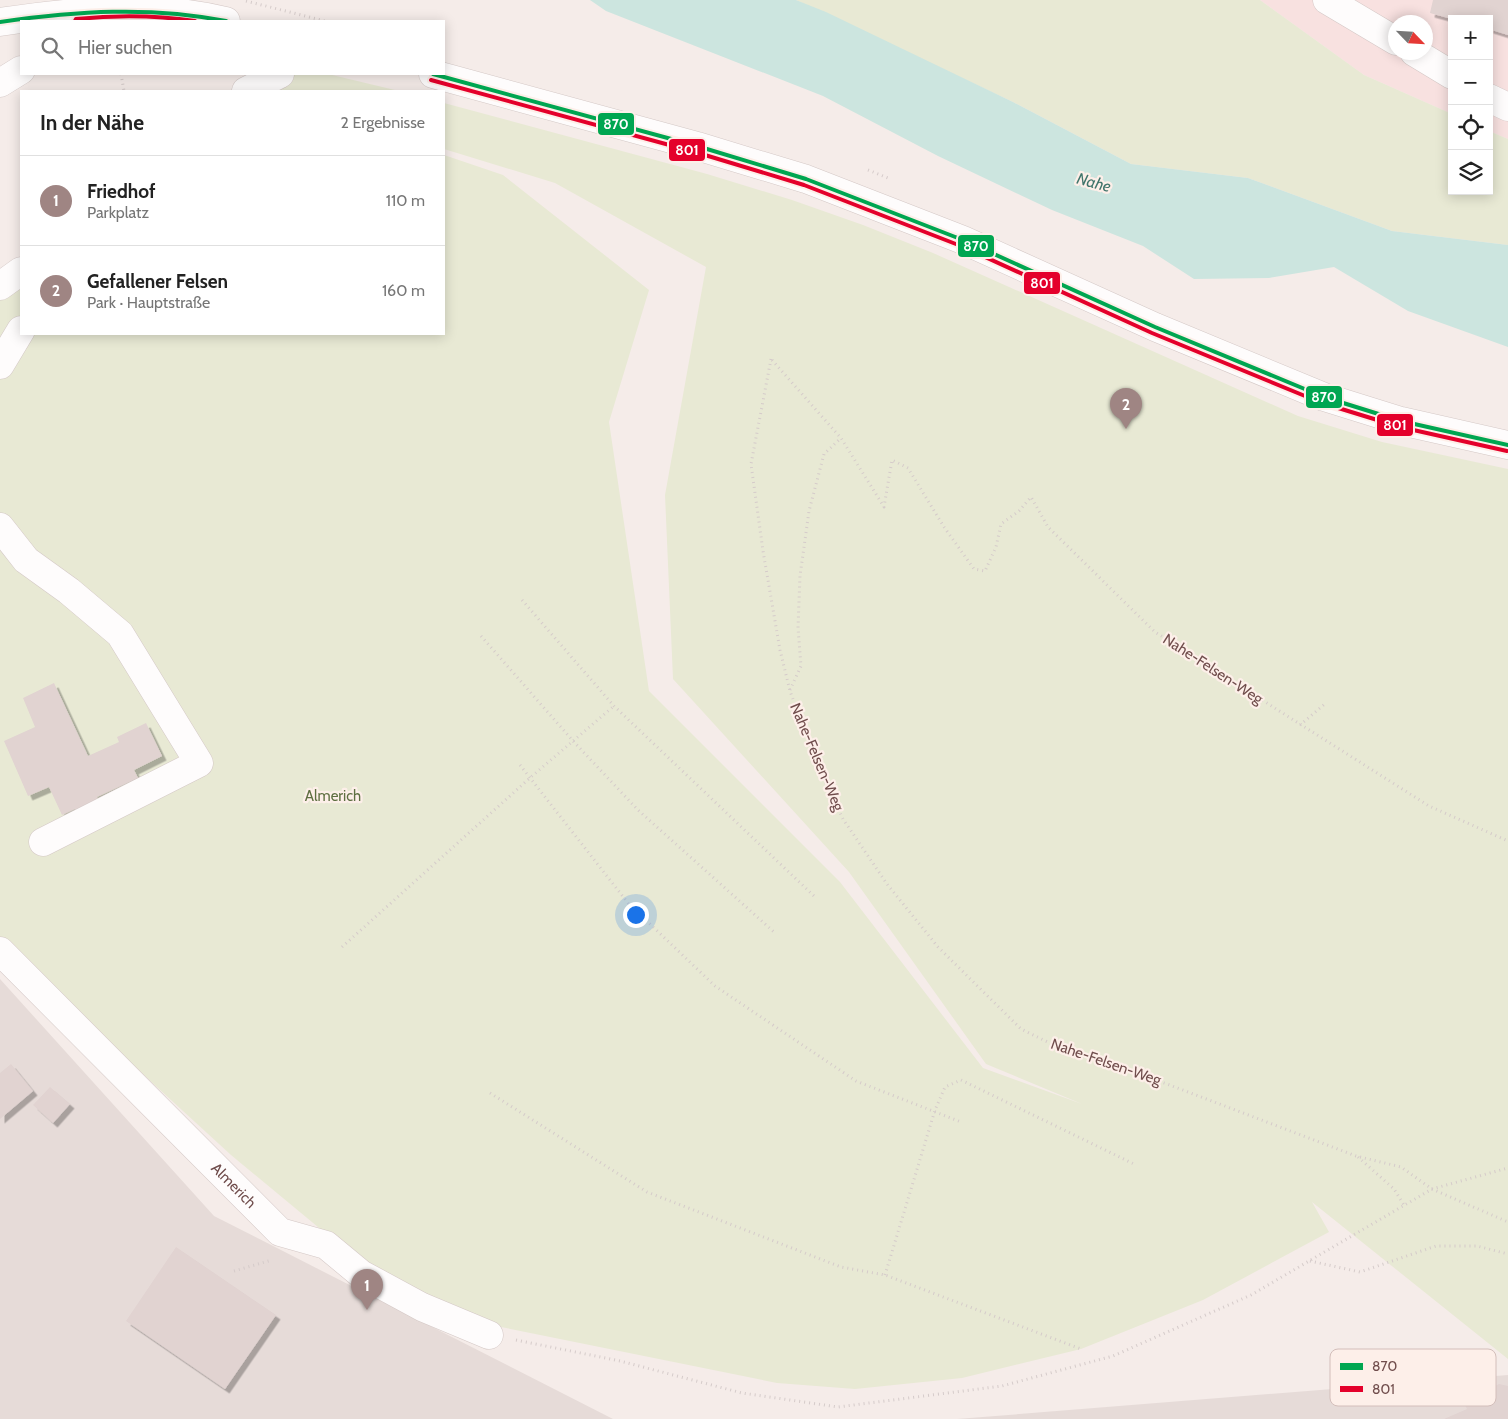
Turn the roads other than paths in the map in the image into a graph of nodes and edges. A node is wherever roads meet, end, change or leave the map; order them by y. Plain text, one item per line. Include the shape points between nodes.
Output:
1 (1327, 0) edge
2 (70, 17) edge
3 (28, 20) edge
4 (219, 20) edge
5 (20, 21) edge
6 (0, 22) edge
7 (1388, 36) edge
8 (1427, 60) edge
9 (20, 71) edge
10 (1448, 73) edge
11 (278, 75) edge
12 (437, 75) edge
13 (0, 83) edge
14 (248, 90) edge
15 (1493, 100) edge
16 (1508, 107) edge
17 (20, 272) edge
18 (0, 286) edge
19 (20, 332) edge
20 (0, 365) edge
21 (1508, 445) edge
22 (0, 527) edge
23 (43, 842) dead end
24 (0, 951) edge
25 (489, 1335) road end

1 - 7 street
2 - 3 street
2 - 4 street via 103,9 158,11
5 - 6 street
8 - 10 street
9 - 13 street
11 - 14 street
12 - 21 street via 806,179 963,240 1155,327 1324,397 1401,421
15 - 16 street
17 - 18 street
19 - 20 street
22 - 23 street via 26,560 120,634 199,763
24 - 25 street, Almerich via 280,1232 326,1245 360,1274 422,1308

